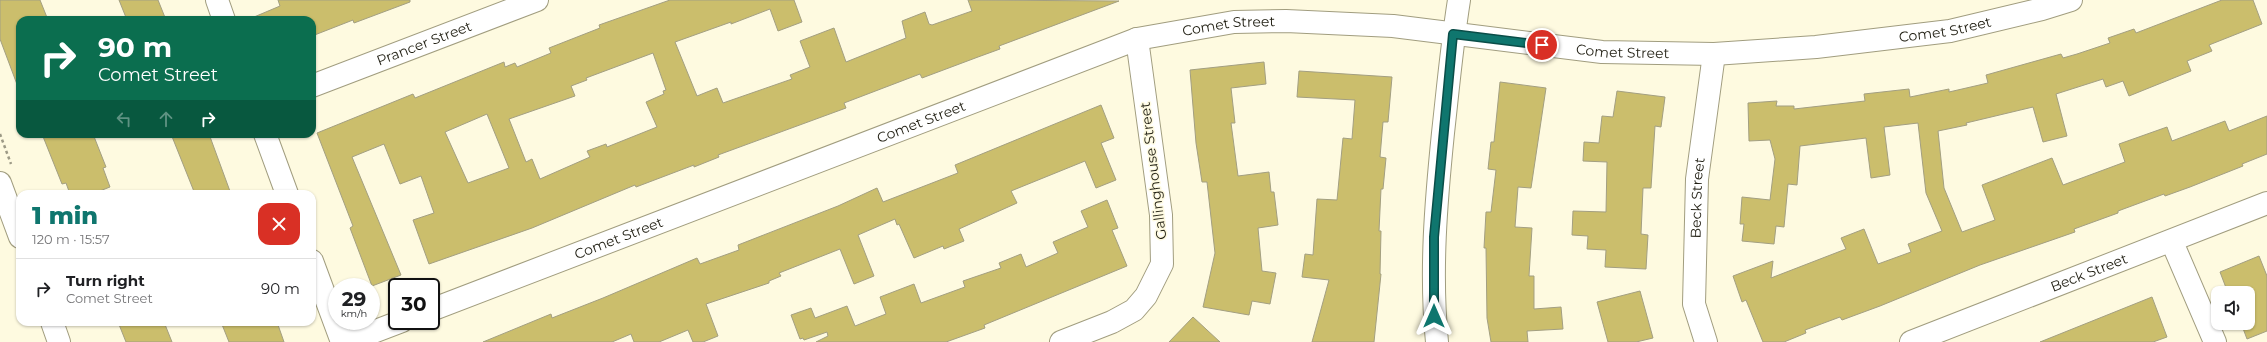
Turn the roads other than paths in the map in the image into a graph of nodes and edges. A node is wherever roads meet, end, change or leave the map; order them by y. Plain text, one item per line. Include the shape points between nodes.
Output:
1 (217, 0) edge
2 (537, 0) edge
3 (1459, 0) edge
4 (2071, 0) edge
5 (223, 16) edge
6 (1453, 34) junction
7 (1137, 39) junction
8 (1714, 54) junction
9 (316, 84) edge
10 (266, 138) edge
11 (0, 183) edge
12 (286, 190) edge
13 (2267, 203) edge
14 (16, 225) edge
15 (2172, 242) junction
16 (316, 272) edge
17 (440, 307) edge
18 (53, 326) edge
19 (388, 326) edge
20 (59, 342) edge
21 (342, 342) edge
22 (348, 342) edge
23 (1060, 342) edge
24 (1437, 342) edge
25 (1706, 342) edge
26 (1911, 342) edge
27 (2215, 342) edge

1 - 5 street
2 - 9 street, Prancer Street
3 - 6 street
4 - 8 street, Comet Street via 1950,31 1816,47
6 - 7 street, Comet Street via 1393,26 1286,21 1234,22
6 - 8 street, Comet Street via 1602,52
6 - 24 street via 1434,237 1434,316
7 - 17 street, Comet Street
7 - 23 street, Gallinghouse Street via 1161,215 1162,264 1146,296 1134,310 1112,322
8 - 25 street, Beck Street via 1696,179 1694,304
10 - 12 street
11 - 14 street
13 - 15 street, Beck Street
15 - 26 street, Beck Street
15 - 27 street
16 - 21 street
18 - 20 street
19 - 22 street

